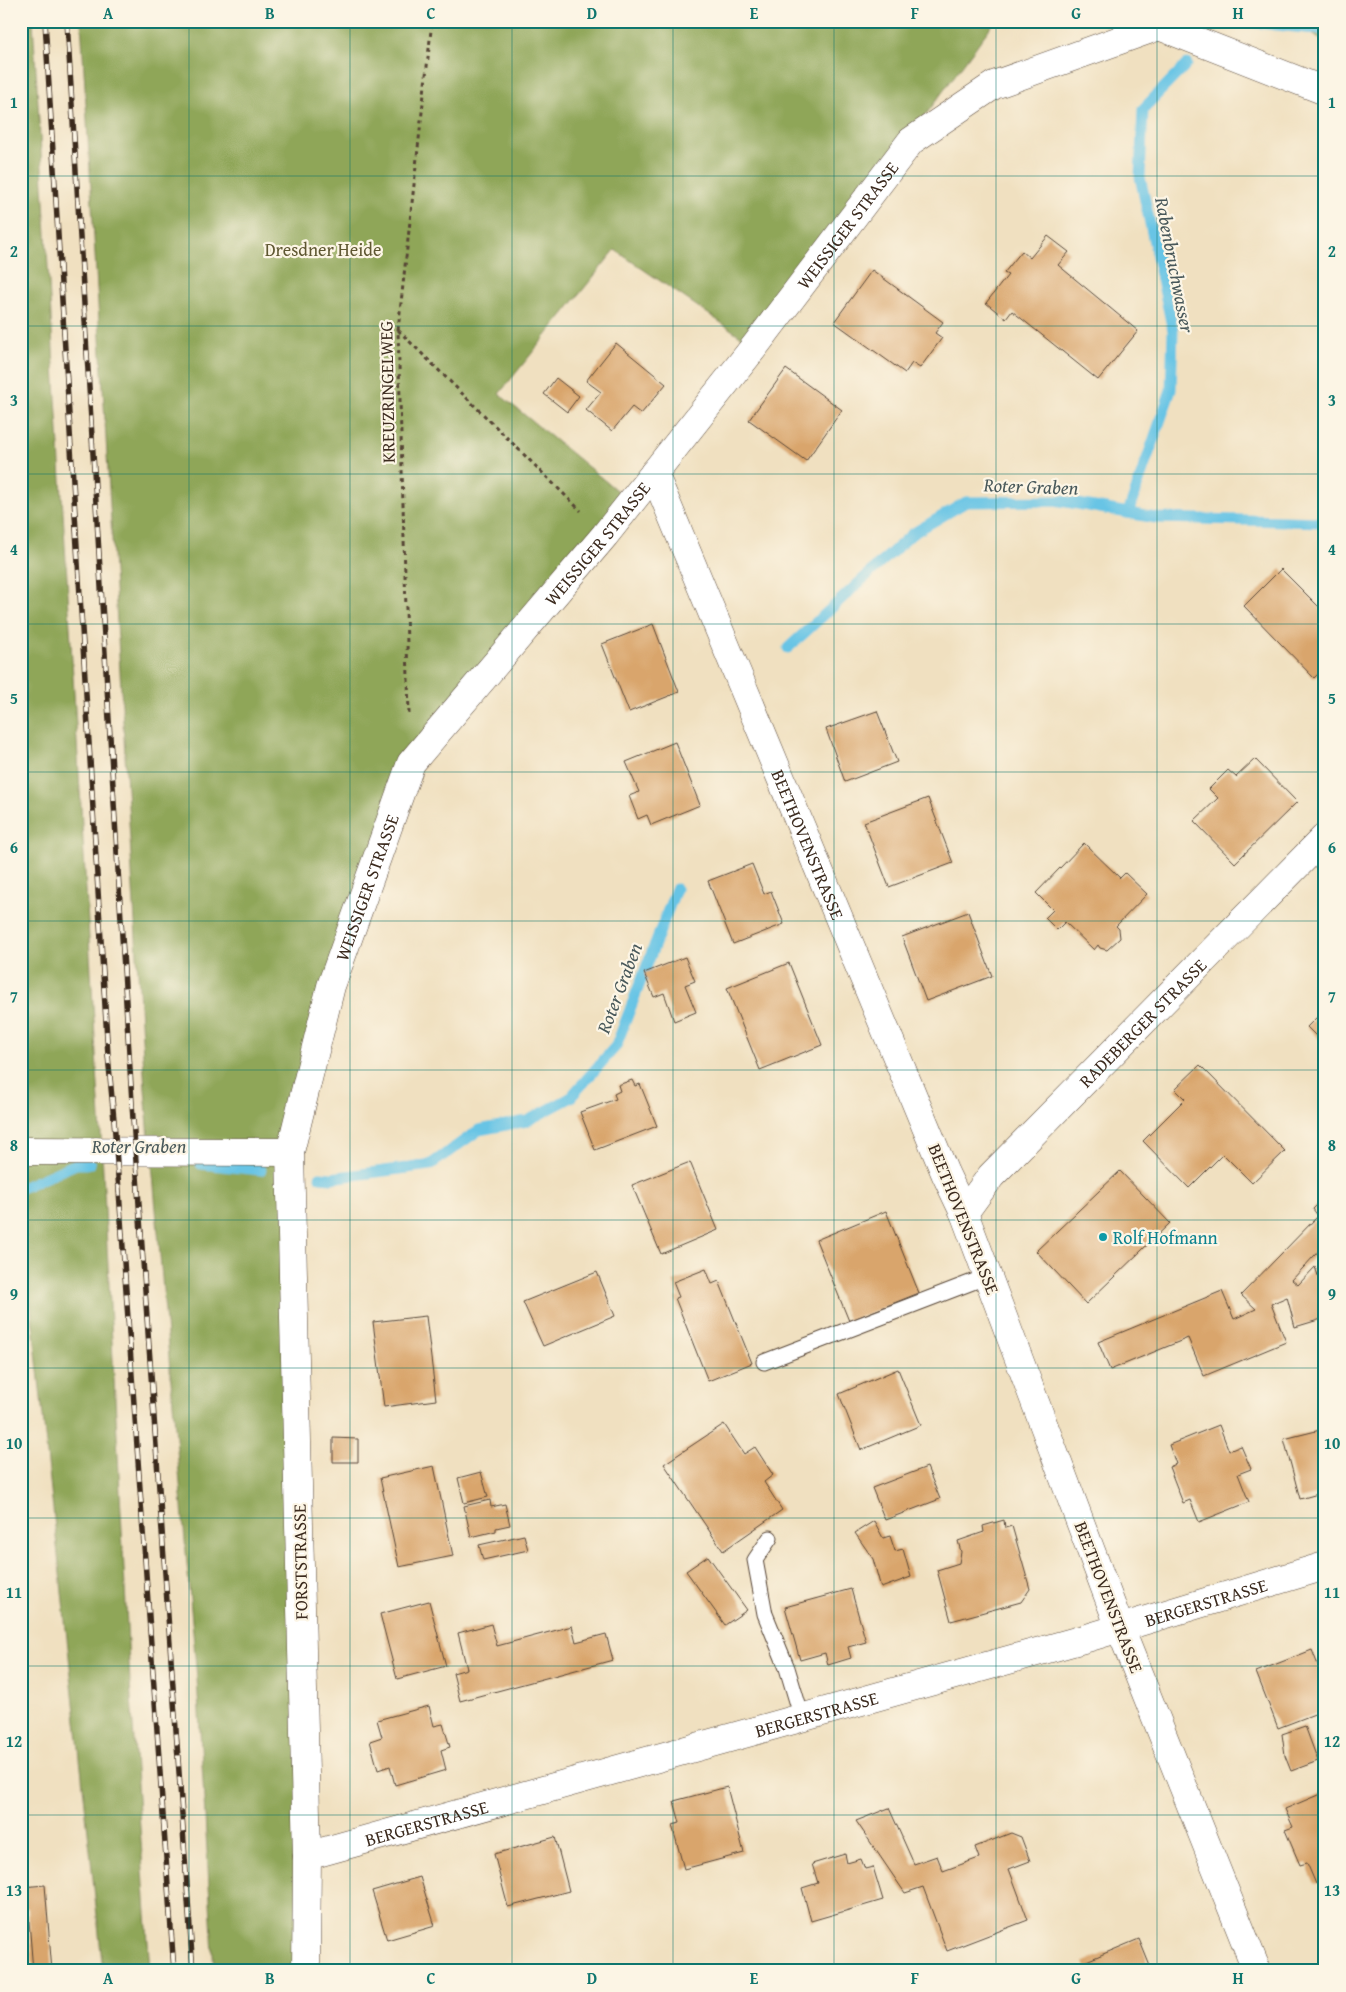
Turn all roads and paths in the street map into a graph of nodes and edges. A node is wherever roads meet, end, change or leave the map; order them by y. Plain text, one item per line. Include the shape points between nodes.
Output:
1 (432, 21) edge
2 (1325, 90) edge
3 (398, 330) junction
4 (654, 473) junction
5 (605, 535) junction
6 (411, 763) junction
7 (1325, 837) edge
8 (21, 1151) edge
9 (290, 1152) junction
10 (964, 1212) junction
11 (988, 1276) junction
12 (764, 1362) dead end
13 (770, 1538) dead end
14 (1325, 1566) edge
15 (1120, 1628) junction
16 (802, 1718) junction
17 (307, 1856) junction
18 (306, 1971) edge
19 (1257, 1971) edge

1 - 3 path, KREUZRINGELWEG
2 - 4 street, WEISSIGER STRASSE via 1159,26 994,85 911,141
3 - 5 path
3 - 6 path, KREUZRINGELWEG
4 - 5 street, WEISSIGER STRASSE
4 - 10 street, BEETHOVENSTRASSE
5 - 6 street, WEISSIGER STRASSE
6 - 9 street, WEISSIGER STRASSE via 331,986
7 - 10 street, RADEBERGER STRASSE via 991,1176
8 - 9 street
9 - 17 street, FORSTSTRASSE
10 - 11 street, BEETHOVENSTRASSE
11 - 12 lane
11 - 15 street, BEETHOVENSTRASSE
13 - 16 lane via 755,1560 765,1614 787,1668
14 - 15 street, BERGERSTRASSE
15 - 16 street, BERGERSTRASSE
15 - 19 street, BEETHOVENSTRASSE
16 - 17 street, BERGERSTRASSE
17 - 18 street, FORSTSTRASSE

